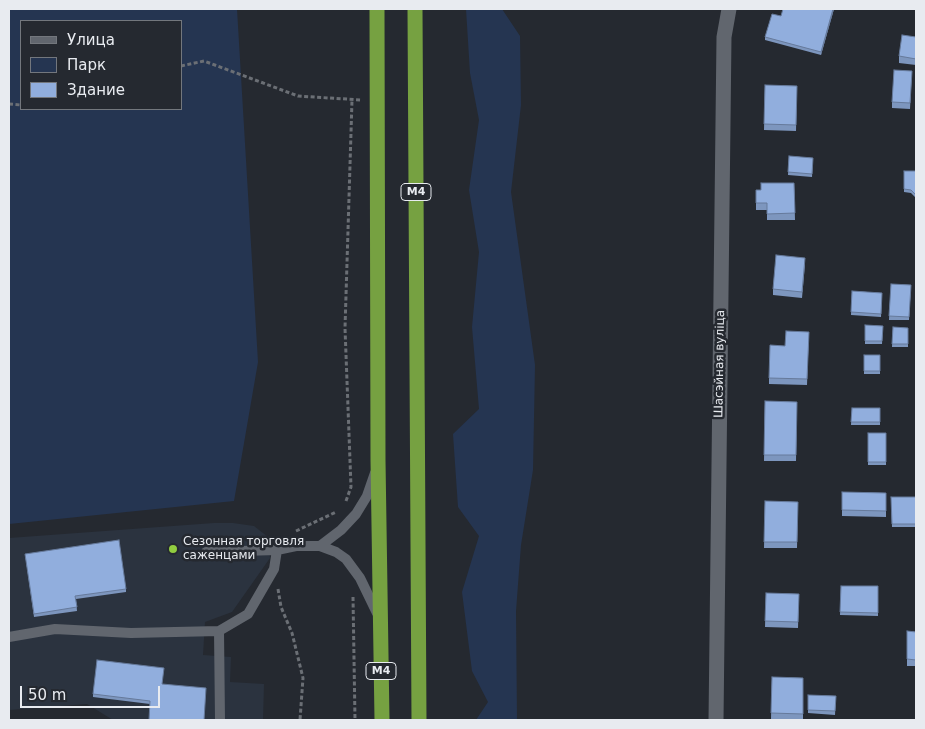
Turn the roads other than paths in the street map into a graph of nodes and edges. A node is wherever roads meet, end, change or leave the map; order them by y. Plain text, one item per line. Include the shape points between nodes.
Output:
1 (377, 9) edge
2 (415, 9) edge
3 (728, 9) edge
4 (378, 460) junction
5 (320, 546) junction
6 (277, 550) junction
7 (206, 552) dead end
8 (380, 621) junction
9 (219, 631) junction
10 (9, 637) edge
11 (220, 720) edge
12 (382, 720) edge
13 (419, 720) edge
14 (716, 720) edge

1 - 4 highway, М4
2 - 13 highway, М4
3 - 14 street, Шасэйная вуліца via 724,37
4 - 5 lane via 367,496 356,514
4 - 8 highway, М4
5 - 6 lane
5 - 8 lane via 346,559 360,578
6 - 7 lane
6 - 9 lane via 274,569 248,614
8 - 12 highway, М4
9 - 10 lane via 131,633 55,628
9 - 11 lane

